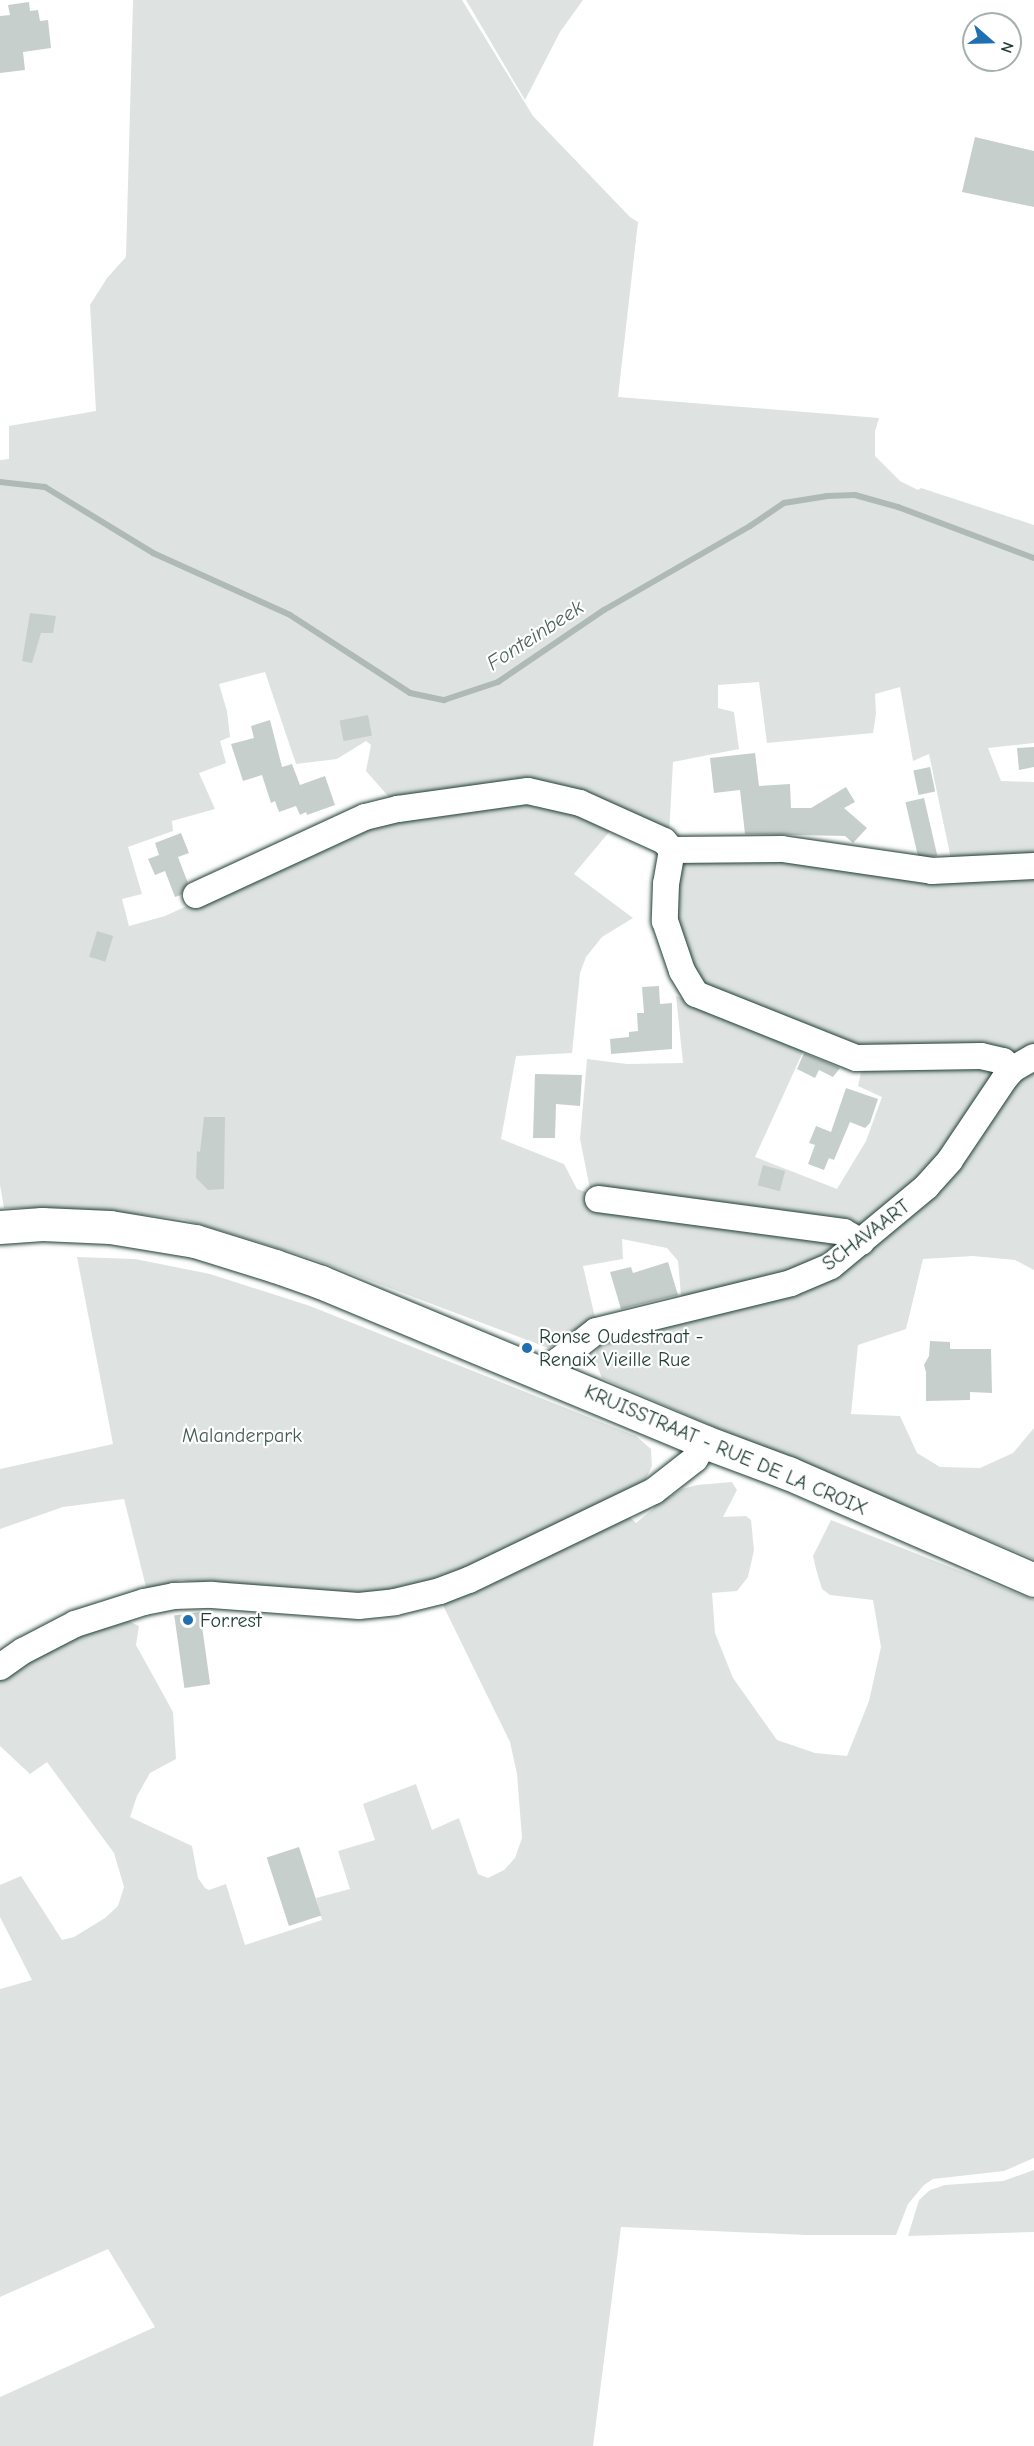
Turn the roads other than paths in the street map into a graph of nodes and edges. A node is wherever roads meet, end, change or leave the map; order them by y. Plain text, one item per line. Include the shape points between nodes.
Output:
1 (672, 850) junction
2 (1034, 866) edge
3 (196, 895) dead end
4 (1024, 1063) edge
5 (598, 1199) dead end
6 (0, 1227) edge
7 (861, 1242) junction
8 (547, 1376) junction
9 (705, 1442) junction
10 (1034, 1580) edge
11 (0, 1667) edge

1 - 2 street via 782,849 932,871
1 - 3 street via 664,841 580,803 546,793 508,792 365,818
1 - 4 street via 665,921 682,971 696,994 856,1058 981,1056
4 - 7 street, SCHAVAART via 987,1101 932,1181
5 - 7 street via 844,1232
6 - 8 main road, KRUISSTRAAT - RUE DE LA CROIX via 110,1227 221,1248 321,1282
7 - 8 street, SCHAVAART via 831,1266 791,1283 596,1331 558,1361
8 - 9 main road, KRUISSTRAAT - RUE DE LA CROIX
9 - 10 main road, KRUISSTRAAT - RUE DE LA CROIX via 788,1473
9 - 11 street via 695,1459 654,1491 440,1591 359,1606 212,1595 174,1596 75,1624

